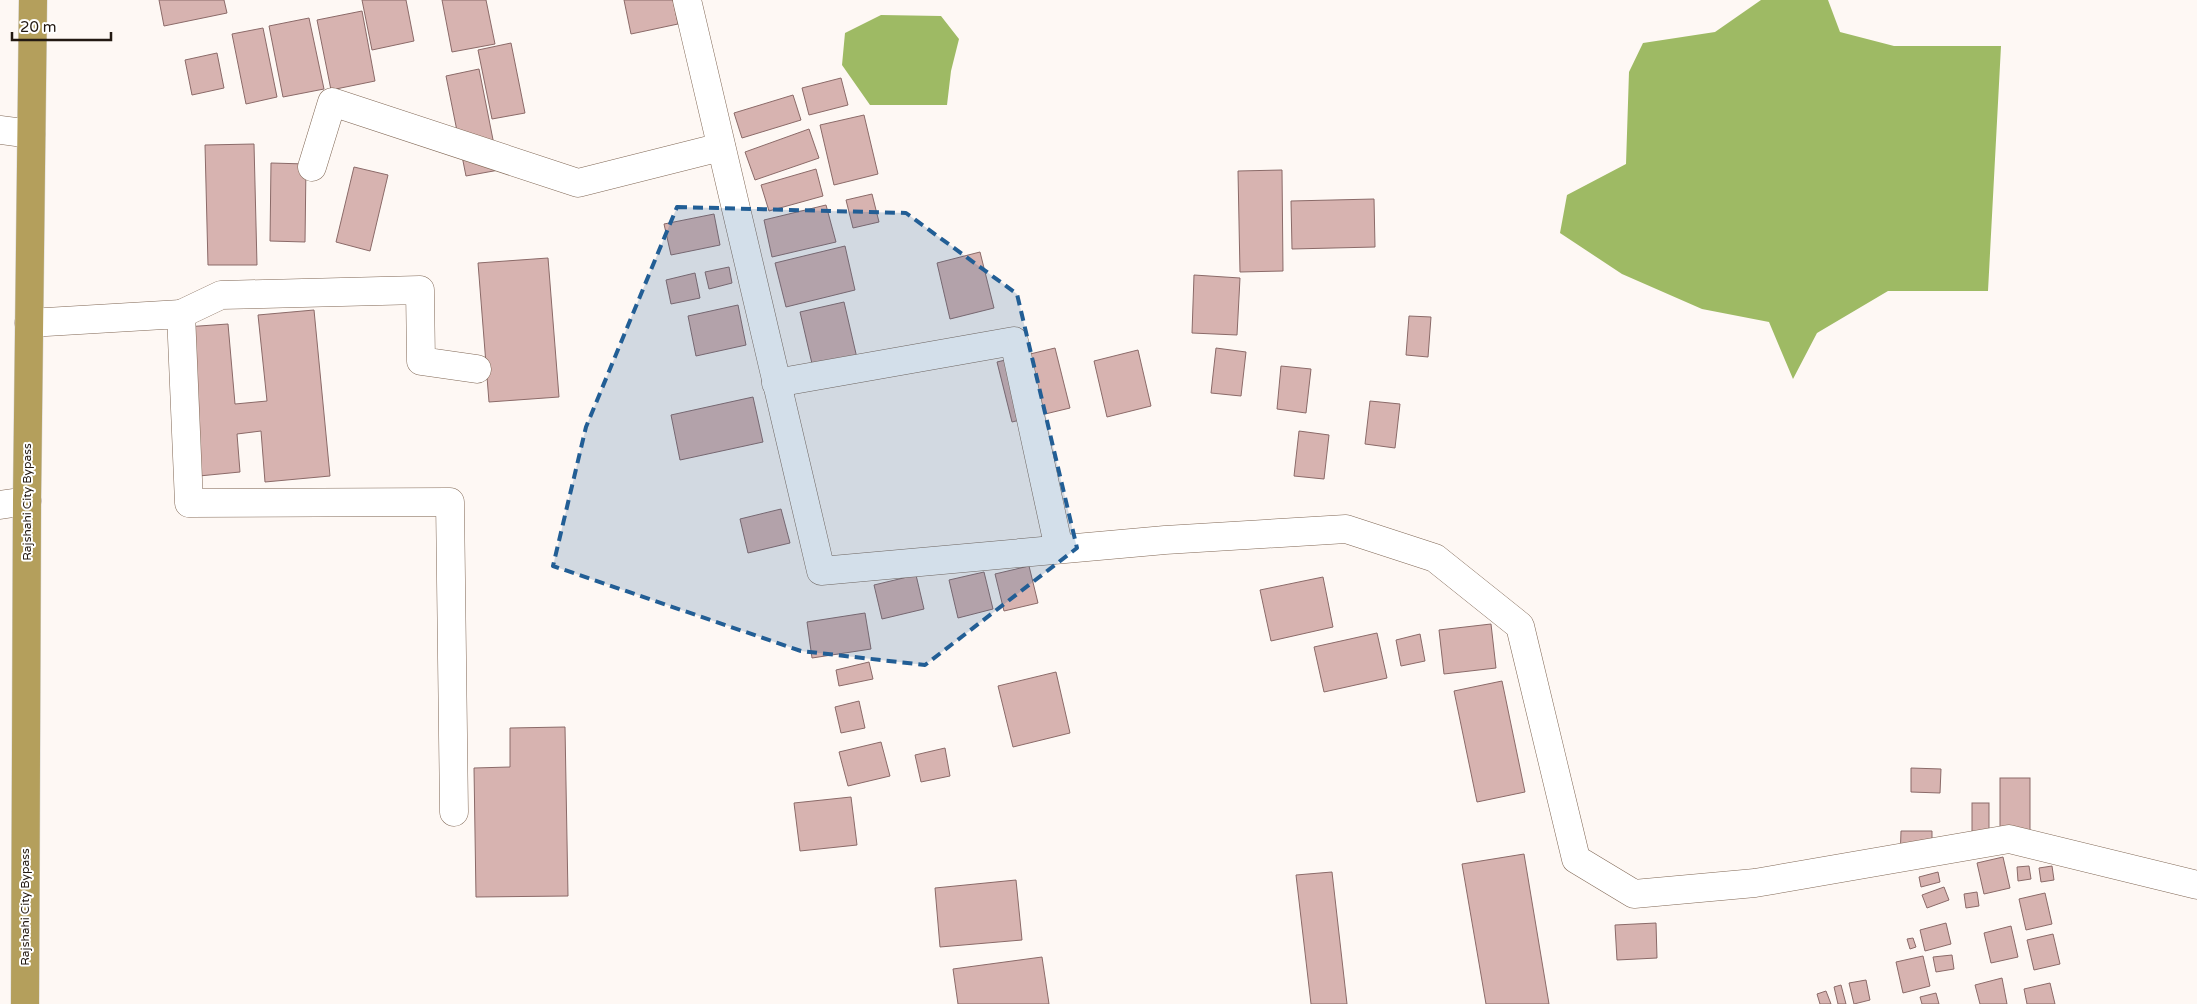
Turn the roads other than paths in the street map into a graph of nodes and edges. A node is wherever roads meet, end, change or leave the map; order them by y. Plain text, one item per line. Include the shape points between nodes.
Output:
1 (33, 0) edge
2 (687, 0) edge
3 (0, 130) edge
4 (31, 134) junction
5 (721, 147) junction
6 (312, 167) dead end
7 (180, 314) junction
8 (29, 323) junction
9 (477, 369) dead end
10 (776, 384) junction
11 (27, 501) junction
12 (0, 505) edge
13 (1059, 549) junction
14 (454, 812) dead end
15 (2197, 885) edge
16 (25, 1004) edge

1 - 4 highway, Rajshahi City Bypass
2 - 5 street
3 - 4 street
4 - 8 highway, Rajshahi City Bypass
5 - 6 street via 578,183 332,102
5 - 10 street
7 - 8 street
7 - 9 street via 221,294 420,290 421,361
7 - 14 street via 189,503 450,502
8 - 11 highway, Rajshahi City Bypass
10 - 13 street via 821,571
10 - 13 street via 1014,341
11 - 12 street
11 - 16 highway, Rajshahi City Bypass
13 - 15 street via 1346,529 1435,558 1520,626 1576,859 1634,894 1755,883 2009,840

